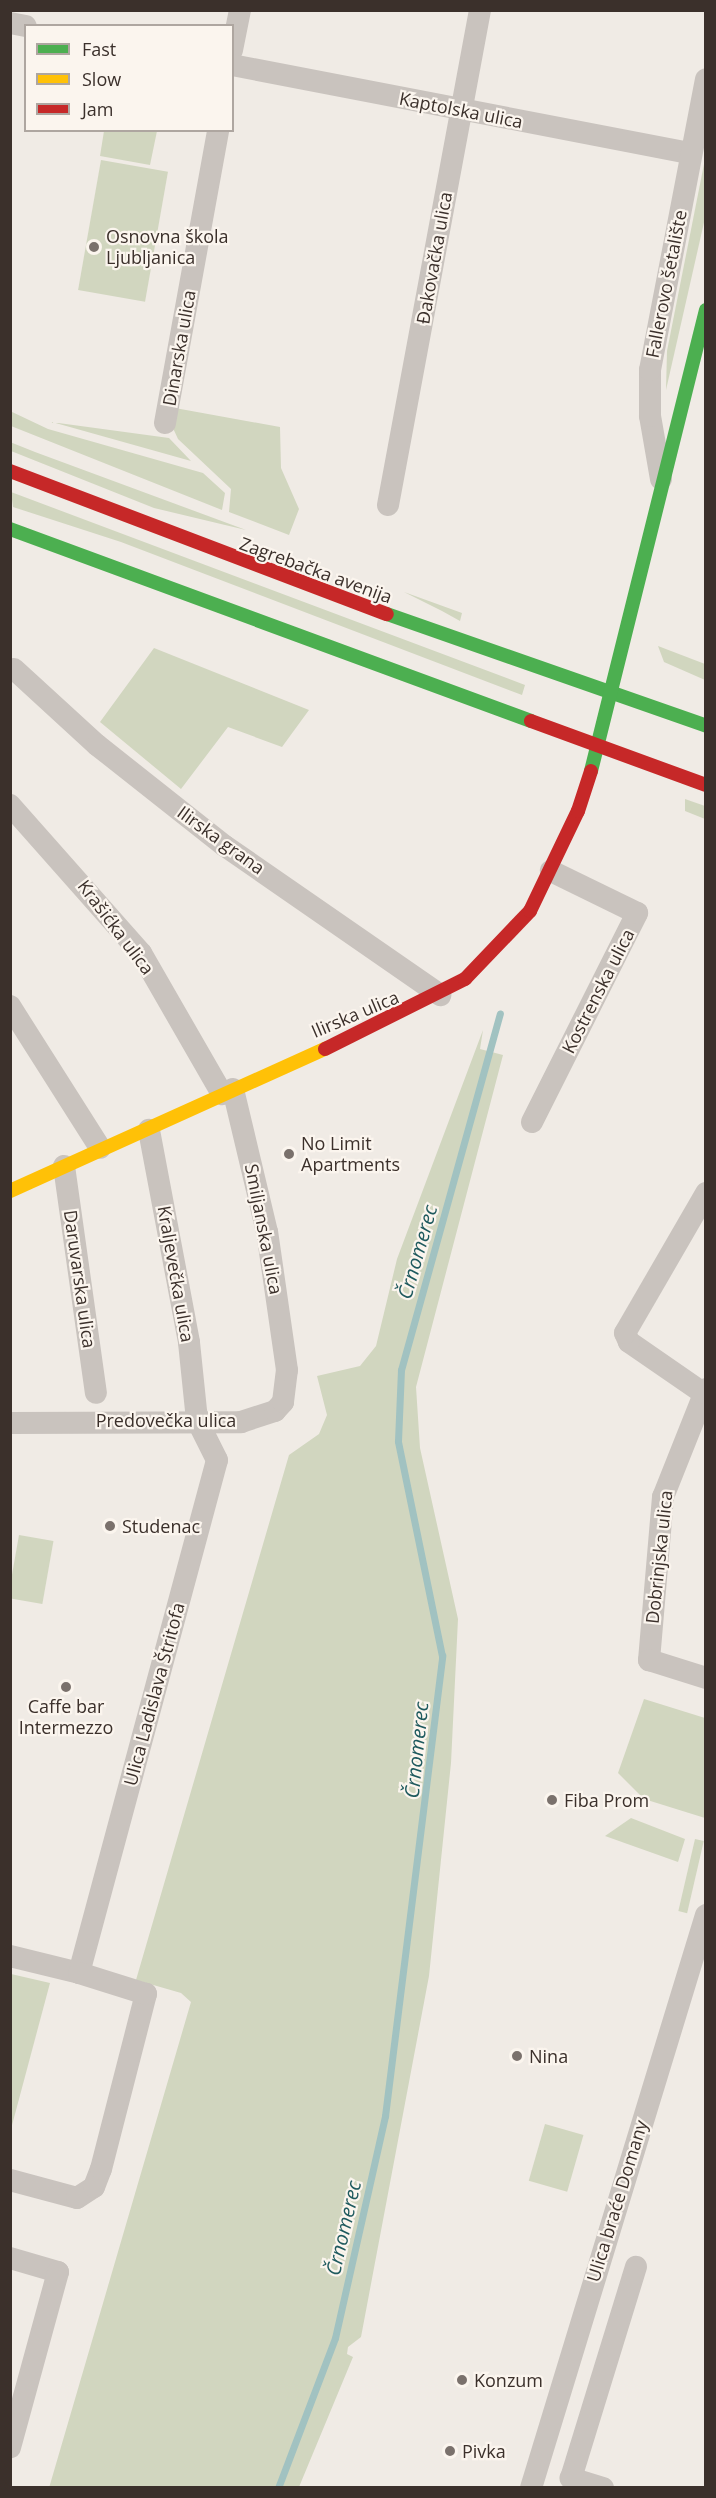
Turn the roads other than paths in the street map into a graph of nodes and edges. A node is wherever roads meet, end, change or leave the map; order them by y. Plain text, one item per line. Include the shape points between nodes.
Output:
1 (240, 10) edge
2 (480, 10) edge
3 (234, 40) edge
4 (234, 65) edge
5 (705, 79) edge
6 (461, 110) junction
7 (218, 132) edge
8 (690, 153) junction
9 (705, 310) edge
10 (165, 423) dead end
11 (10, 471) edge
12 (662, 490) junction
13 (388, 505) dead end
14 (10, 529) edge
15 (14, 669) dead end
16 (611, 696) junction
17 (705, 726) edge
18 (598, 748) junction
19 (705, 785) edge
20 (10, 805) edge
21 (551, 872) junction
22 (440, 994) junction
23 (10, 1006) edge
24 (228, 1092) junction
25 (532, 1122) dead end
26 (149, 1130) junction
27 (100, 1148) junction
28 (64, 1166) junction
29 (10, 1191) edge
30 (705, 1193) edge
31 (287, 1370) joint
32 (704, 1391) edge
33 (96, 1393) dead end
34 (197, 1420) junction
35 (10, 1423) edge
36 (705, 1678) edge
37 (705, 1915) edge
38 (10, 1956) edge
39 (79, 1973) junction
40 (10, 2180) edge
41 (10, 2258) edge
42 (636, 2267) dead end
43 (10, 2448) edge
44 (531, 2487) edge
45 (603, 2487) edge

1 - 3 street
2 - 6 street, Đakovačka ulica
4 - 6 street, Kaptolska ulica
5 - 8 street, Fallerovo šetalište
6 - 8 street, Kaptolska ulica
6 - 13 street, Đakovačka ulica
7 - 10 street, Dinarska ulica
8 - 12 street, Fallerovo šetalište via 648,389
9 - 12 main road, Fallerovo šetalište
11 - 16 main road, Zagrebačka avenija
12 - 16 main road, Fallerovo šetalište
14 - 18 main road
15 - 22 street, Ilirska grana via 97,745 225,846
16 - 17 main road, Zagrebačka avenija
16 - 18 main road
18 - 19 main road
18 - 21 main road, Ilirska ulica
20 - 24 street, Krašićka ulica via 141,953
21 - 22 main road, Ilirska ulica via 506,941
21 - 25 street, Kostrenska ulica via 637,913
22 - 24 main road, Ilirska ulica
23 - 27 street
24 - 26 main road, Ilirska ulica
24 - 31 street, Smiljanska ulica via 267,1232
26 - 27 main road, Ilirska ulica
26 - 34 street, Kraljevečka ulica via 189,1342
27 - 28 main road, Ilirska ulica
28 - 29 main road, Ilirska ulica
28 - 33 street, Daruvarska ulica
30 - 32 street via 626,1333 628,1342
31 - 34 street, Predovečka ulica via 288,1390 275,1412 241,1422
32 - 36 street, Dobrinjska ulica via 663,1497 649,1660
34 - 35 street, Predovečka ulica
34 - 39 street, Ulica Ladislava Štritofa via 217,1460
37 - 44 street, Ulica braće Domany
38 - 39 street
39 - 40 street via 146,1994 101,2169 94,2187 77,2198
41 - 43 street via 58,2272
42 - 45 street via 571,2478

